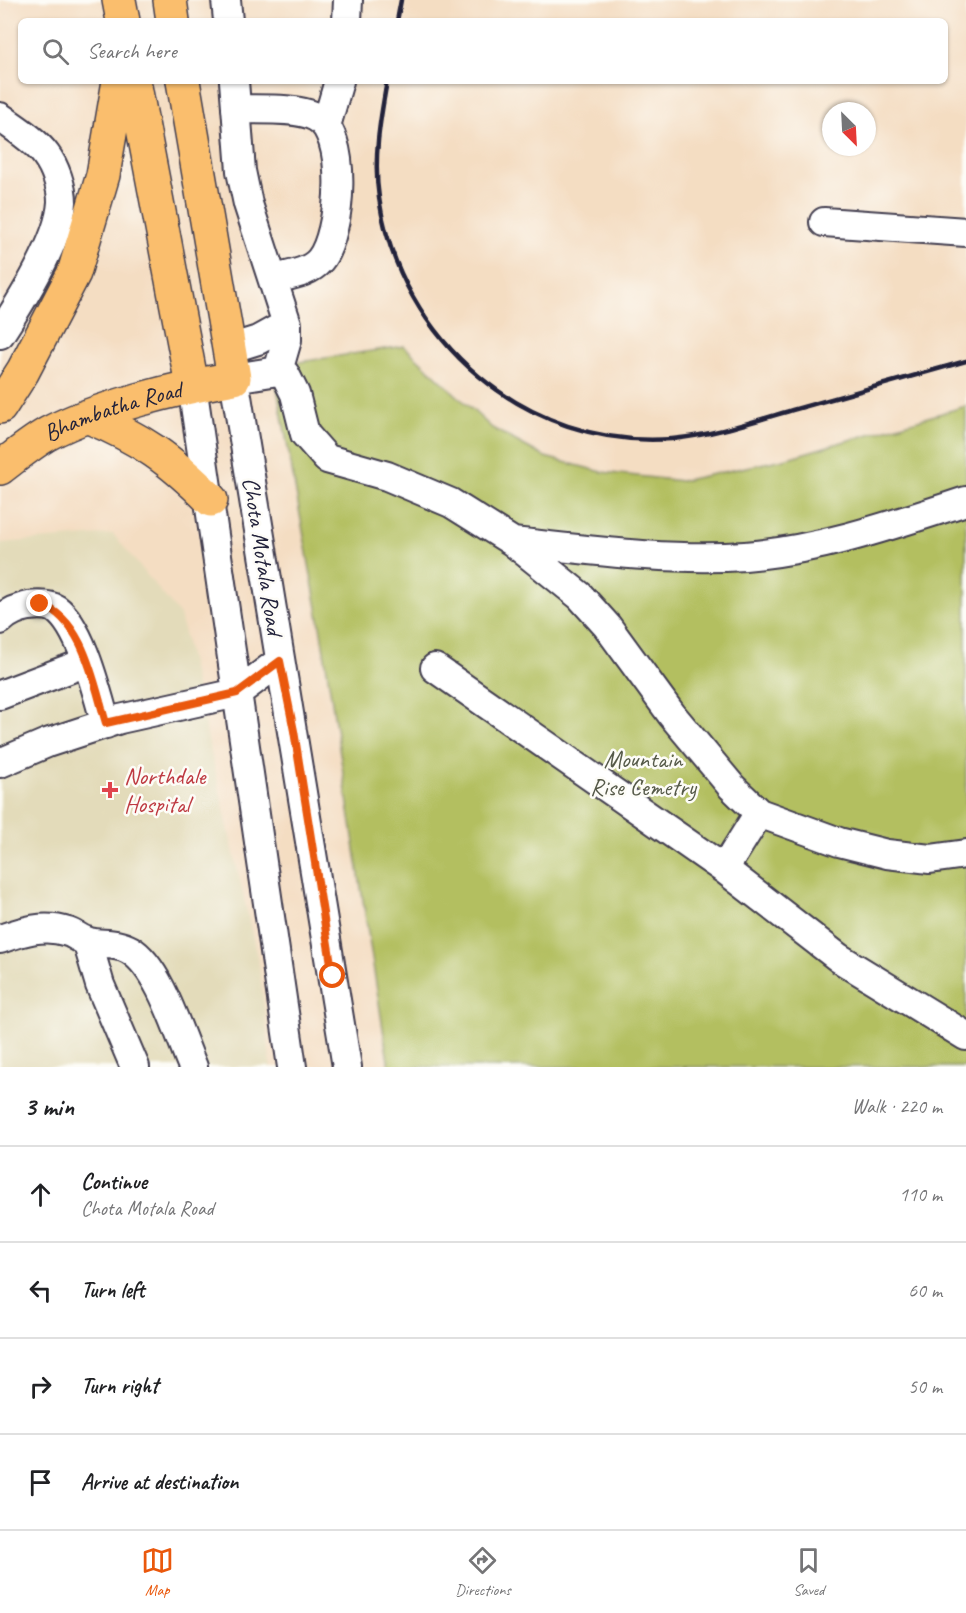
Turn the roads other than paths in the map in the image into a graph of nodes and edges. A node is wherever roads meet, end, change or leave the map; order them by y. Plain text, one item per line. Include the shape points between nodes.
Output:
1 (119, 0) edge
2 (170, 0) edge
3 (226, 0) edge
4 (348, 0) edge
5 (122, 18) edge
6 (173, 18) edge
7 (228, 18) edge
8 (347, 18) edge
9 (118, 84) edge
10 (135, 84) edge
11 (184, 84) edge
12 (234, 84) edge
13 (338, 84) edge
14 (236, 109) junction
15 (0, 117) edge
16 (326, 126) junction
17 (824, 222) dead end
18 (966, 232) edge
19 (274, 279) junction
20 (287, 324) junction
21 (0, 334) edge
22 (232, 363) junction
23 (278, 371) junction
24 (192, 385) junction
25 (0, 407) edge
26 (89, 417) junction
27 (0, 468) edge
28 (211, 500) junction
29 (966, 501) edge
30 (513, 542) junction
31 (0, 620) edge
32 (280, 661) junction
33 (87, 662) junction
34 (435, 668) dead end
35 (237, 693) junction
36 (0, 695) edge
37 (106, 723) junction
38 (0, 763) edge
39 (759, 813) junction
40 (966, 854) edge
41 (724, 869) junction
42 (0, 939) edge
43 (87, 942) junction
44 (966, 1036) edge
45 (135, 1067) edge
46 (193, 1067) edge
47 (292, 1067) edge
48 (347, 1067) edge

1 - 5 main road
2 - 6 main road
3 - 7 street
4 - 8 street
9 - 25 main road via 103,175 74,273
10 - 24 main road, Chota Motala Road
11 - 22 main road, Chota Motala Road
12 - 14 street
13 - 16 street
14 - 16 street via 315,116
14 - 19 street via 248,204
15 - 21 street via 46,154 56,174 62,201 57,229
16 - 19 street via 332,139 338,201 330,245 318,262 304,272
17 - 18 street
19 - 20 street
20 - 22 street via 258,340
20 - 23 street via 287,340
22 - 23 street
22 - 24 main road, Bhambatha Road
22 - 32 street, Chota Motala Road
23 - 30 street via 290,381 305,435 327,459 387,476 451,502
24 - 26 main road, Bhambatha Road
24 - 28 street, Chota Motala Road
26 - 27 main road, Bhambatha Road via 49,433
26 - 28 main road via 154,448
28 - 35 street, Chota Motala Road
29 - 30 street via 827,542 746,555 672,555
30 - 39 street via 580,596 702,751
31 - 33 street via 22,607 40,604 56,609 74,633
32 - 35 street
32 - 48 street, Chota Motala Road
33 - 36 street
33 - 37 street
34 - 41 street
35 - 37 street
35 - 47 street, Chota Motala Road
37 - 38 street
39 - 40 street via 839,842 887,854 930,859
39 - 41 street
41 - 44 street via 839,958
42 - 43 street via 50,928
43 - 45 street via 100,985
43 - 46 street via 118,945 138,957 153,975

